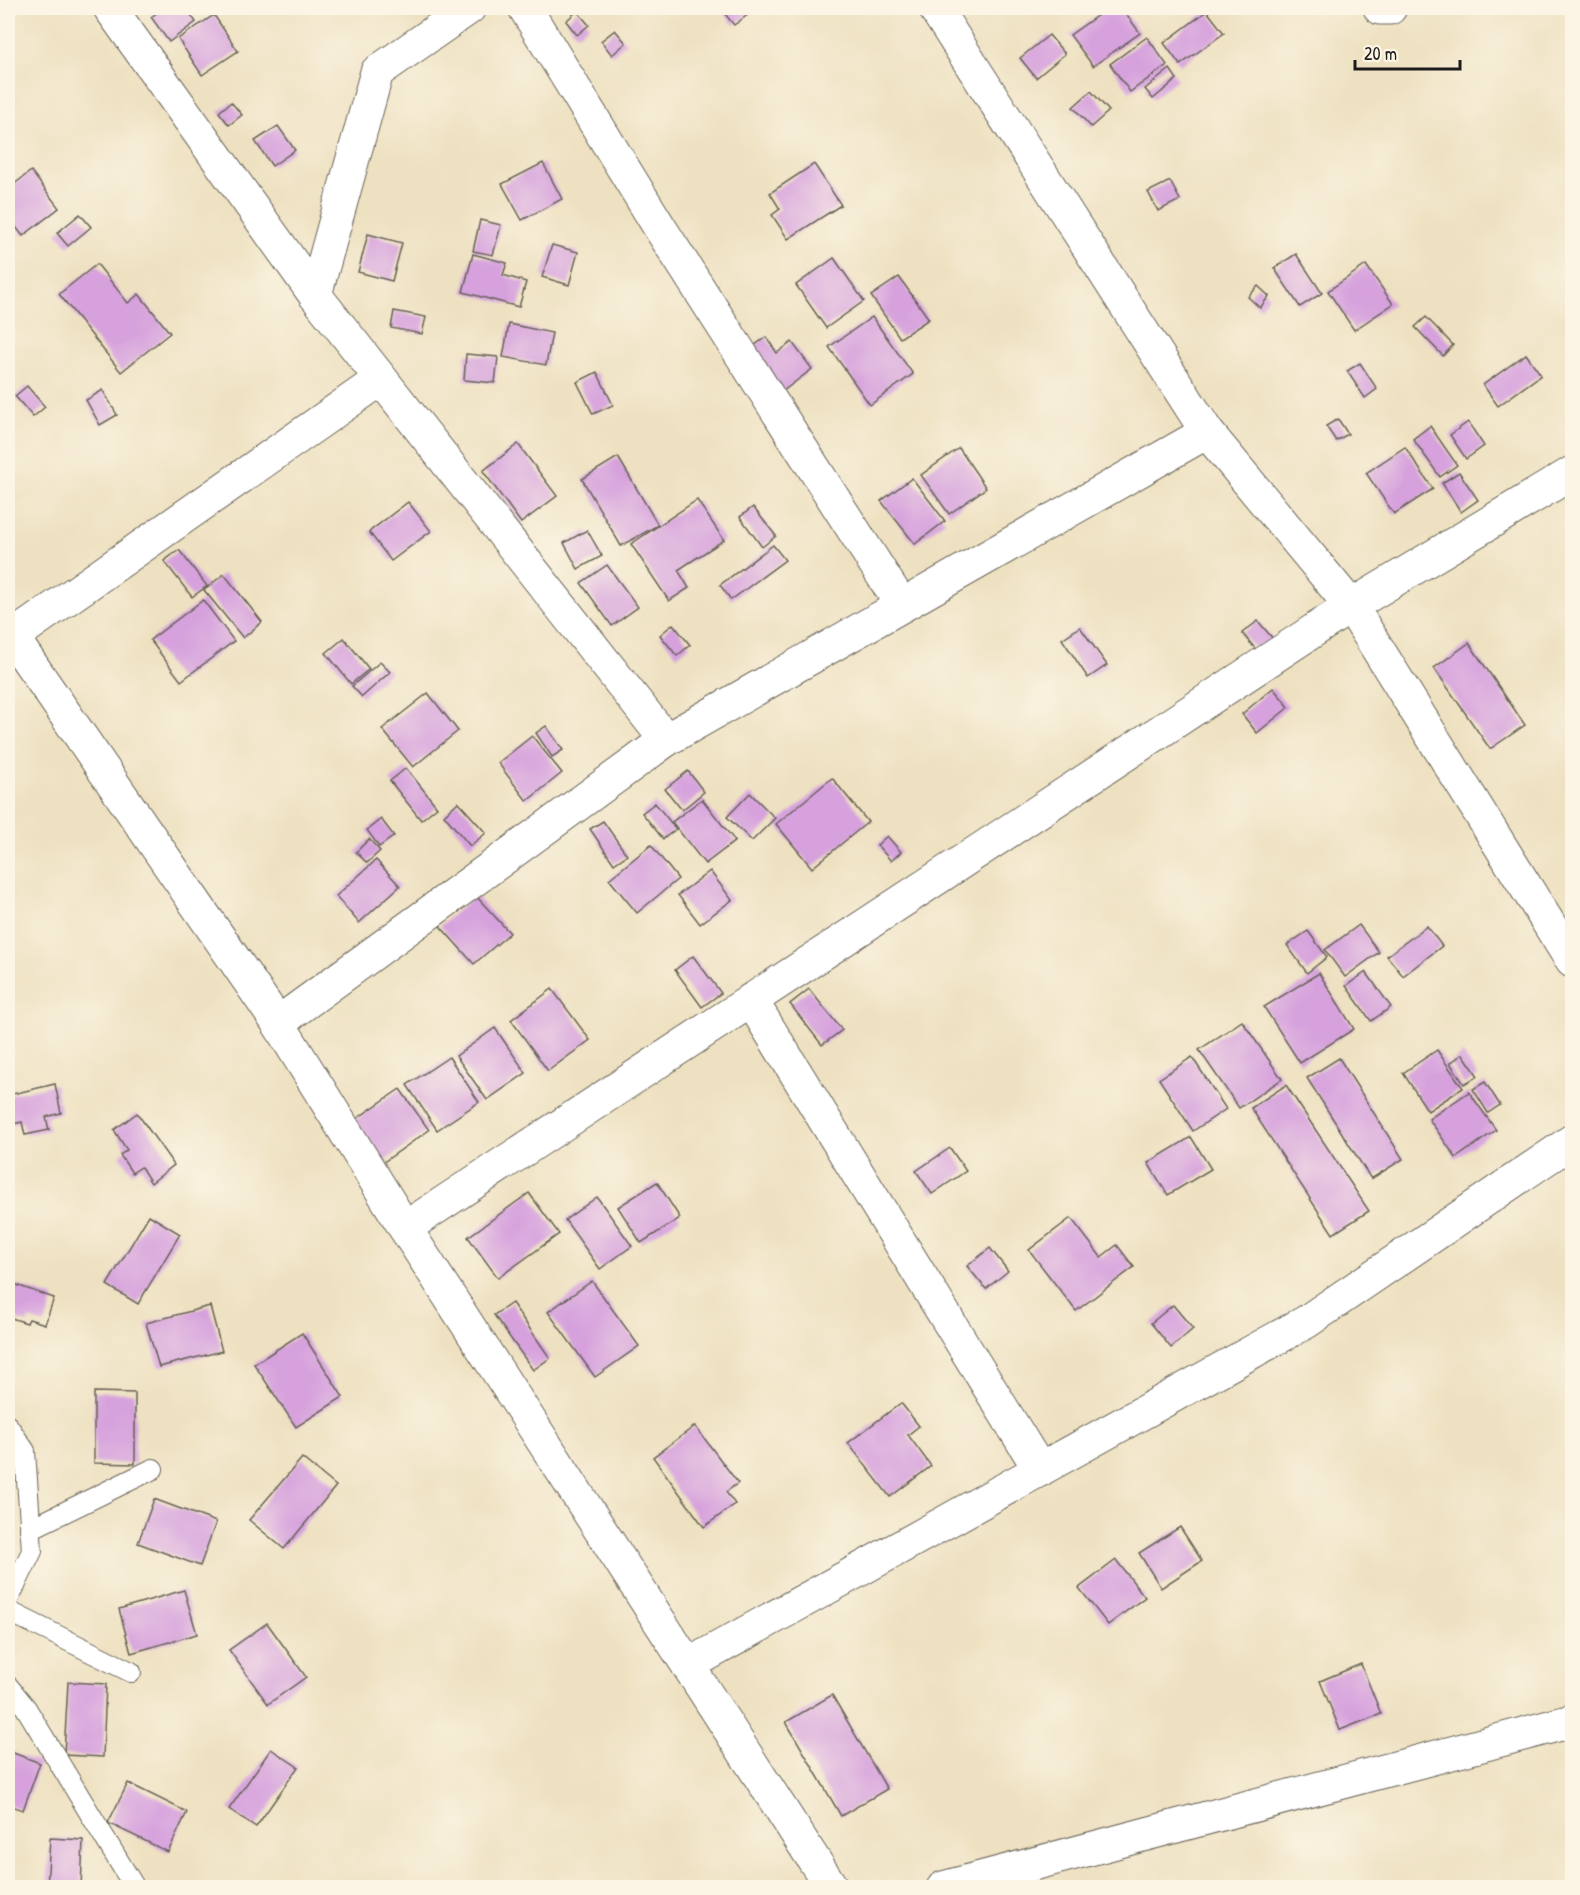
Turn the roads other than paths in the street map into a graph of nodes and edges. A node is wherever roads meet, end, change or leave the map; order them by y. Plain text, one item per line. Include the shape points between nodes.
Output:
1 (110, 8) edge
2 (469, 8) edge
3 (525, 8) edge
4 (936, 8) edge
5 (1380, 8) edge
6 (1390, 8) edge
7 (315, 295) junction
8 (381, 378) junction
9 (1207, 432) junction
10 (1572, 473) edge
11 (901, 604) junction
12 (1352, 606) junction
13 (9, 636) edge
14 (666, 740) junction
15 (1572, 961) edge
16 (751, 1000) junction
17 (278, 1023) junction
18 (1572, 1141) edge
19 (405, 1228) junction
20 (8, 1426) edge
21 (153, 1469) dead end
22 (1040, 1470) junction
23 (30, 1529) junction
24 (8, 1600) edge
25 (8, 1611) edge
26 (688, 1665) junction
27 (131, 1672) dead end
28 (8, 1686) edge
29 (1572, 1721) edge
30 (135, 1887) edge
31 (832, 1887) edge
32 (943, 1887) edge

1 - 7 street
2 - 7 street via 377,72
3 - 11 street via 660,228
4 - 9 street
5 - 6 street
7 - 8 street
8 - 13 street
8 - 14 street
9 - 11 street
9 - 12 street
10 - 12 street
11 - 14 street
12 - 15 street
12 - 16 street
13 - 17 street
14 - 17 street
16 - 19 street
16 - 22 street
17 - 19 street
18 - 22 street via 1306,1322
19 - 26 street
20 - 23 lane via 25,1450
21 - 23 lane
22 - 26 street
23 - 24 lane via 32,1551
25 - 27 lane
26 - 31 street
28 - 30 lane via 26,1708
29 - 32 street

